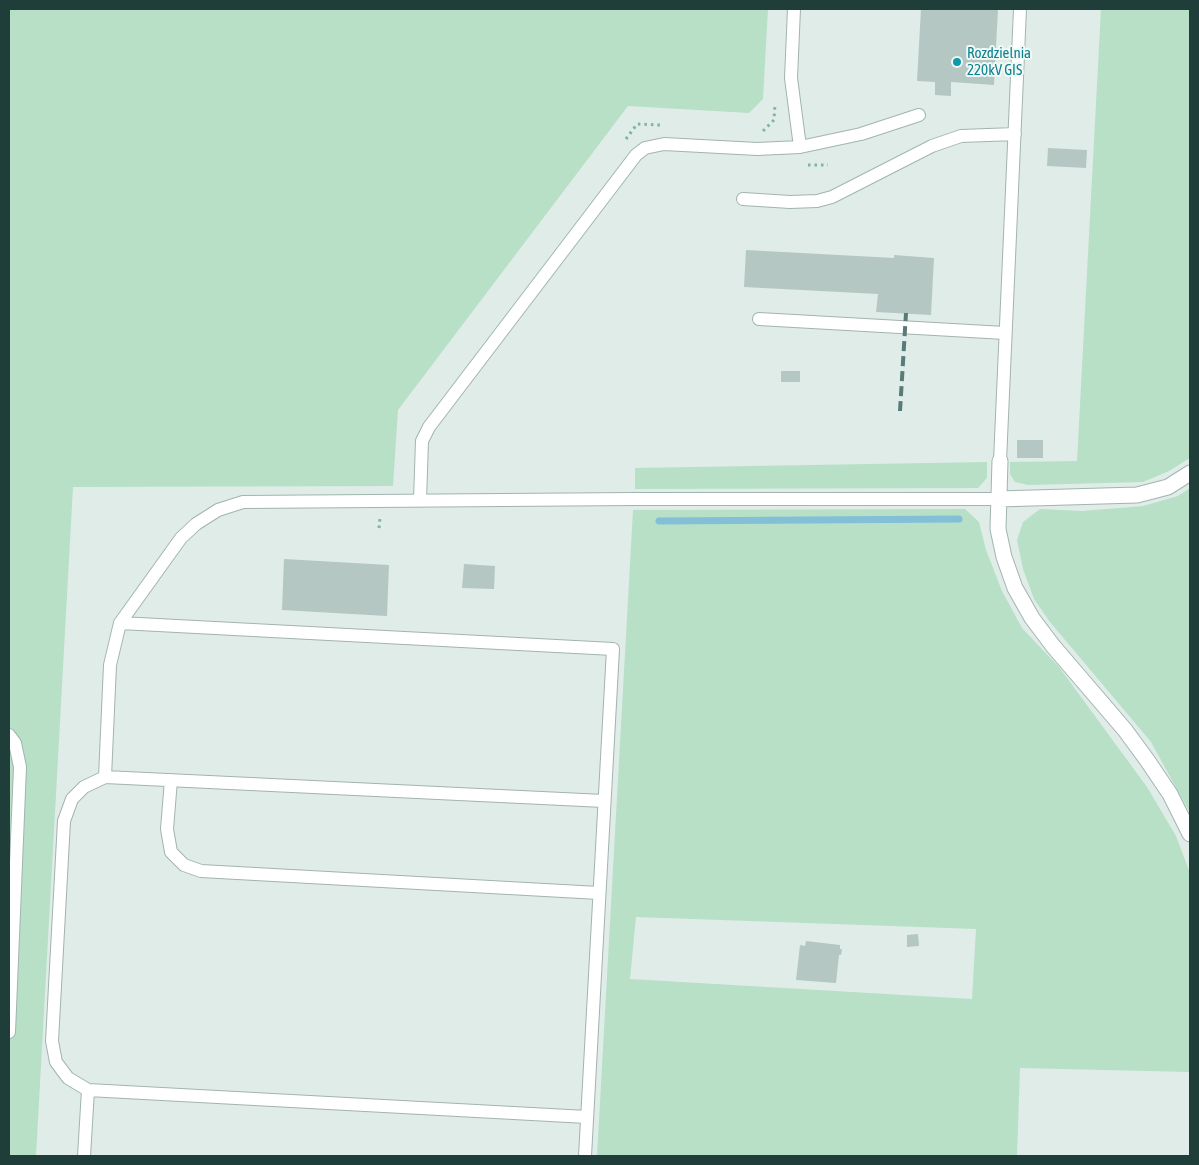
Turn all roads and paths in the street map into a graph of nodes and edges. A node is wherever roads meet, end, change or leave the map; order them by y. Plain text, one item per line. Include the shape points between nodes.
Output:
1 (794, 9) edge
2 (1020, 9) edge
3 (919, 115) dead end
4 (1015, 134) junction
5 (800, 147) junction
6 (743, 200) dead end
7 (759, 319) dead end
8 (1005, 333) junction
9 (1000, 462) joint
10 (1190, 473) edge
11 (998, 499) junction
12 (420, 500) junction
13 (120, 623) junction
14 (9, 735) edge
15 (105, 777) junction
16 (171, 780) junction
17 (604, 801) junction
18 (1190, 834) edge
19 (599, 893) junction
20 (9, 1032) edge
21 (88, 1090) junction
22 (587, 1117) junction
23 (84, 1156) edge
24 (585, 1156) edge

1 - 5 lane via 790,78
2 - 4 lane
3 - 5 lane via 861,134
4 - 6 lane via 961,136 932,146 832,197 817,201
4 - 8 lane
5 - 12 lane via 757,149 664,144 645,148 636,155 429,427 422,441
7 - 8 lane
8 - 9 lane
9 - 11 street
10 - 11 street via 1168,487 1137,495
11 - 12 lane
11 - 18 street via 998,529 1004,557 1015,588 1032,618 1147,760 1170,794
12 - 13 lane via 243,502 218,510 181,538
13 - 15 lane via 110,665
13 - 17 lane via 613,649
14 - 20 lane via 15,743 20,767
15 - 16 lane
15 - 21 lane via 84,787 72,799 64,821 60,888 52,1041 56,1062 68,1078
16 - 17 lane
16 - 19 lane via 167,830 171,852 184,865 201,871
17 - 19 lane
19 - 22 lane
21 - 22 lane
21 - 23 lane
22 - 24 lane

